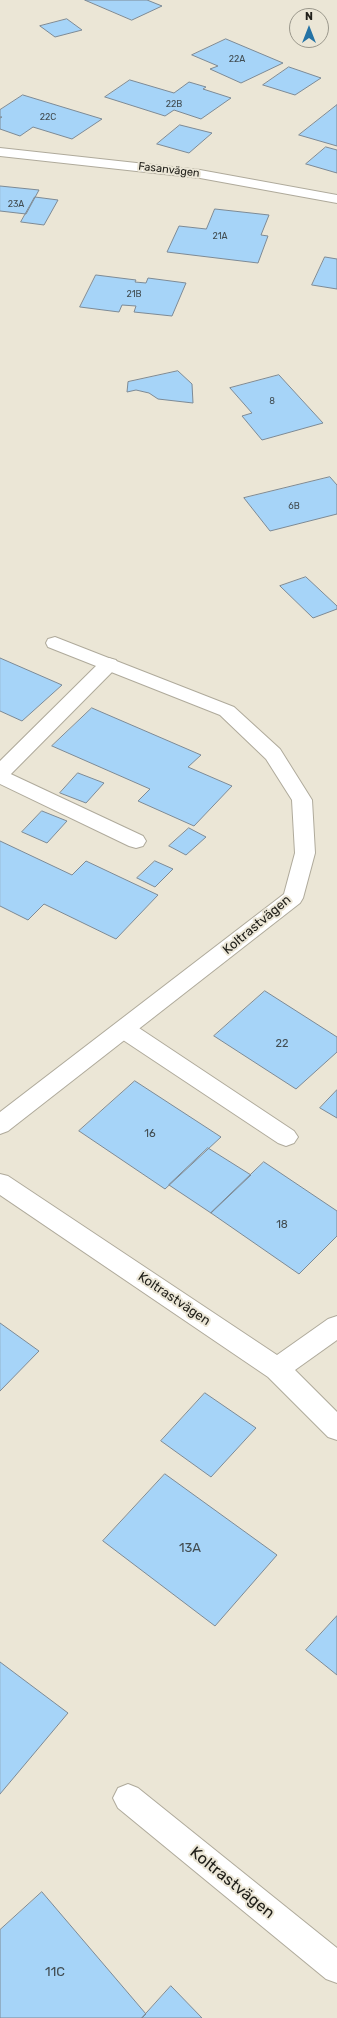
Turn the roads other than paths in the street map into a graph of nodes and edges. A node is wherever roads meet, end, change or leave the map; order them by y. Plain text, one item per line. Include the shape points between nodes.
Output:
1 (0, 152) edge
2 (337, 200) edge
3 (55, 643) dead end
4 (109, 664) junction
5 (0, 774) edge
6 (136, 841) dead end
7 (125, 1030) junction
8 (0, 1125) edge
9 (286, 1137) dead end
10 (0, 1182) edge
11 (337, 1326) edge
12 (277, 1369) junction
13 (337, 1429) edge
14 (128, 1798) dead end
15 (337, 1968) edge

1 - 2 street, Fasanvägen via 200,174
3 - 4 street, Koltrastvägen
4 - 5 street
4 - 7 street, Koltrastvägen via 227,711 273,754 302,800 305,853 293,898
5 - 6 street
7 - 8 street, Koltrastvägen
7 - 9 street
10 - 12 street, Koltrastvägen
11 - 12 street
12 - 13 street, Koltrastvägen
14 - 15 street, Koltrastvägen

